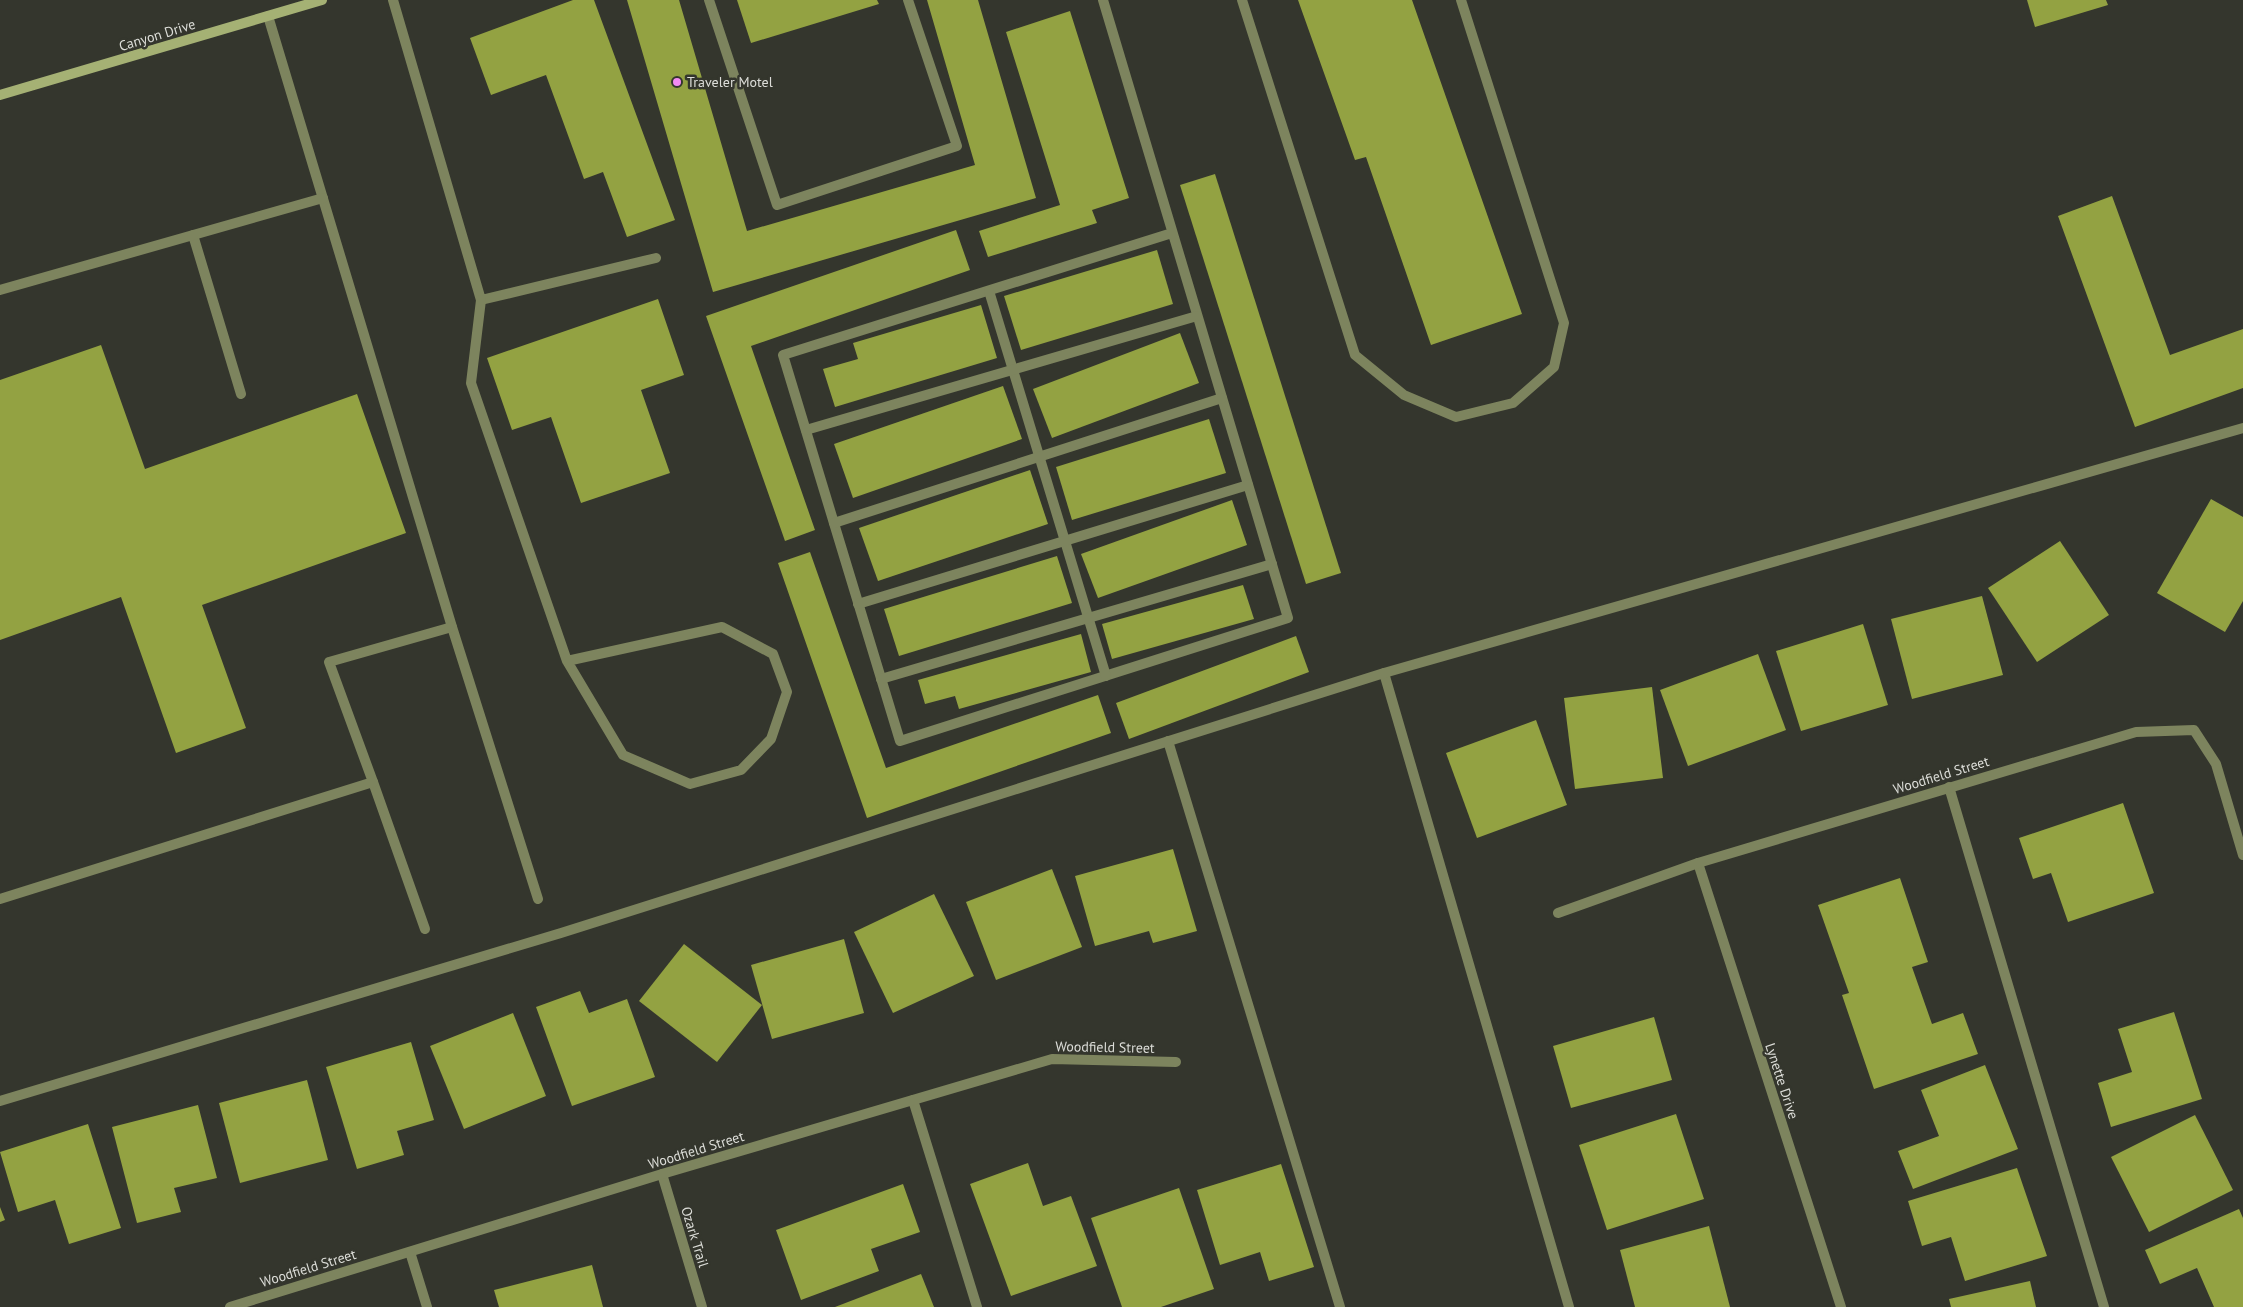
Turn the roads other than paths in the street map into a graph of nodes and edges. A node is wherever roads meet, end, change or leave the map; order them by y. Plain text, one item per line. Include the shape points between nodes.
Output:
1 (322, 0) edge
2 (394, 0) edge
3 (709, 0) edge
4 (908, 0) edge
5 (1103, 0) edge
6 (1242, 0) edge
7 (1460, 0) edge
8 (268, 16) junction
9 (0, 95) edge
10 (323, 198) junction
11 (1172, 234) junction
12 (193, 235) junction
13 (656, 258) dead end
14 (0, 290) edge
15 (989, 291) junction
16 (481, 300) junction
17 (1197, 316) junction
18 (1012, 369) junction
19 (241, 394) dead end
20 (1222, 398) junction
21 (2243, 428) edge
22 (806, 430) junction
23 (1039, 457) junction
24 (1248, 485) junction
25 (834, 523) junction
26 (1065, 540) junction
27 (1272, 564) junction
28 (858, 604) junction
29 (1089, 618) junction
30 (452, 627) junction
31 (567, 661) junction
32 (1384, 673) junction
33 (1106, 676) junction
34 (881, 679) junction
35 (1168, 741) junction
36 (373, 782) junction
37 (1949, 787) junction
38 (2243, 855) edge
39 (1698, 863) junction
40 (0, 899) edge
41 (538, 899) dead end
42 (1558, 913) dead end
43 (425, 929) dead end
44 (1176, 1062) dead end
45 (913, 1100) junction
46 (0, 1101) edge
47 (662, 1174) junction
48 (410, 1252) junction
49 (230, 1307) edge
50 (427, 1307) edge
51 (702, 1307) edge
52 (977, 1307) edge
53 (1340, 1307) edge
54 (1569, 1307) edge
55 (1841, 1307) edge
56 (2104, 1307) edge

1 - 8 main road, Canyon Drive
2 - 16 street
3 - 4 street via 777,205 957,146
5 - 11 street
6 - 7 street via 1355,355 1404,395 1456,417 1513,403 1527,391 1554,367 1564,323
8 - 9 main road, Canyon Drive
8 - 10 street
10 - 12 street
10 - 30 street
11 - 15 street
11 - 17 street
12 - 14 street
12 - 19 street
13 - 16 street
15 - 18 street
15 - 22 street via 783,356
16 - 31 street via 471,383
17 - 18 street
17 - 20 street
18 - 22 street
18 - 23 street
20 - 23 street
20 - 24 street
21 - 32 street
22 - 25 street
23 - 25 street
23 - 26 street
24 - 26 street
24 - 27 street
25 - 28 street
26 - 28 street
26 - 29 street
27 - 29 street
27 - 33 street via 1288,618
28 - 34 street
29 - 33 street
29 - 34 street
30 - 36 street via 329,662
30 - 41 street
31 - 31 street via 623,756 690,784 741,770 772,739 788,692 773,654 722,627
32 - 35 street
32 - 54 street
33 - 34 street via 900,742
35 - 46 street via 561,933
35 - 53 street
36 - 40 street
36 - 43 street
37 - 38 street, Woodfield Street via 2136,732 2194,730 2216,764
37 - 39 street, Woodfield Street
37 - 56 street
39 - 42 street, Woodfield Street
39 - 55 street, Lynette Drive
44 - 45 street, Woodfield Street via 1052,1059
45 - 47 street, Woodfield Street
45 - 52 street
47 - 48 street, Woodfield Street
47 - 51 street, Ozark Trail
48 - 49 street, Woodfield Street
48 - 50 street

